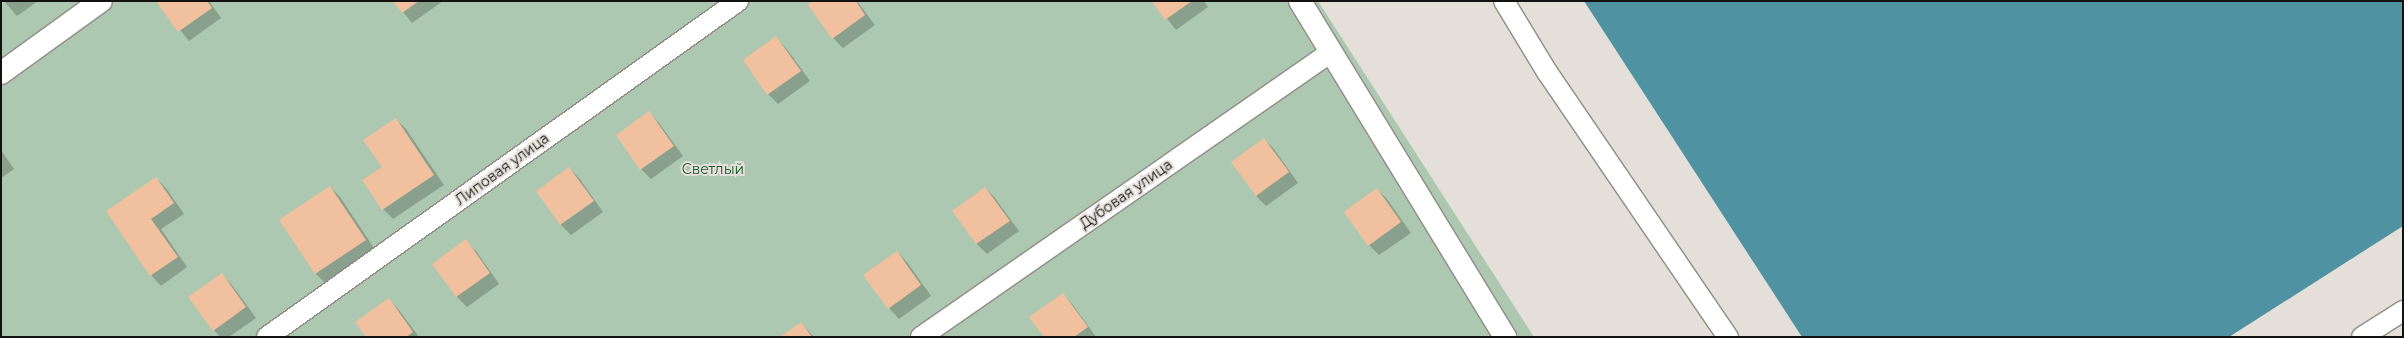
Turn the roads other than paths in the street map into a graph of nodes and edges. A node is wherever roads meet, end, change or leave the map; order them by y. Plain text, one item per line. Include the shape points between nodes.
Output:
1 (102, 1) edge
2 (738, 1) edge
3 (1300, 1) edge
4 (1504, 1) edge
5 (1331, 52) junction
6 (1, 73) edge
7 (2403, 310) edge
8 (267, 337) edge
9 (920, 337) edge
10 (1505, 337) edge
11 (1728, 337) edge
12 (2362, 337) edge

1 - 6 street
2 - 8 lane, Липовая улица
3 - 5 street
4 - 11 lane via 1547,72
5 - 9 lane, Дубовая улица
5 - 10 street
7 - 12 lane

